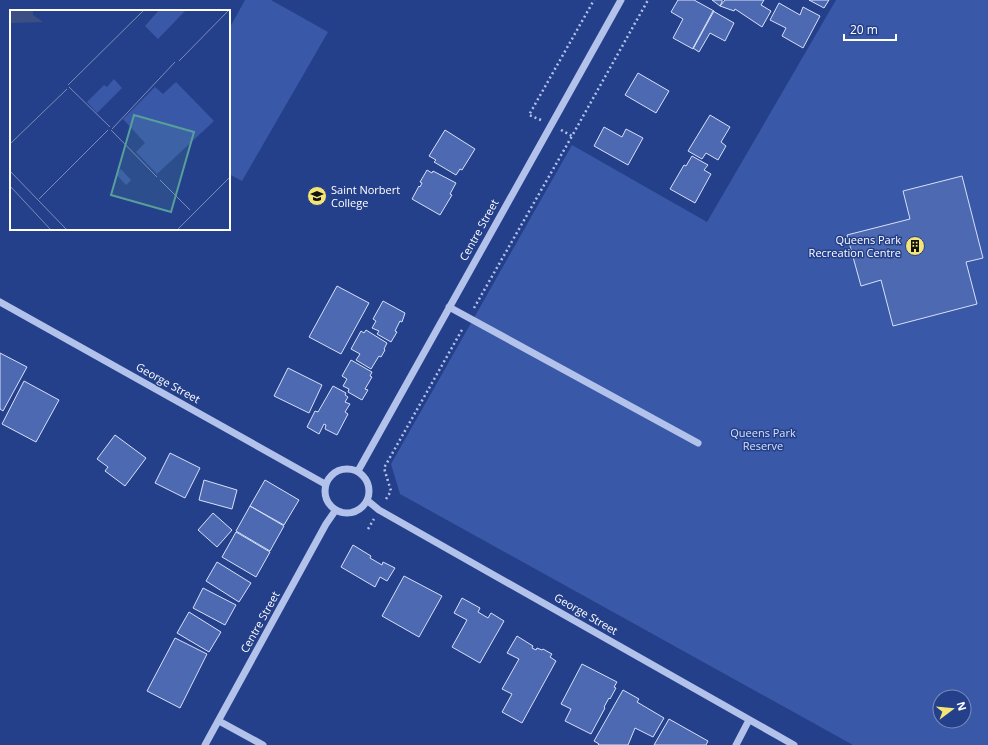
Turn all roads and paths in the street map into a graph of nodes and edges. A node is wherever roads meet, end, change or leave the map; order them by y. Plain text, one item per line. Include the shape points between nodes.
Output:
1 (621, 0) edge
2 (572, 136) dead end
3 (0, 302) edge
4 (449, 307) junction
5 (469, 317) junction
6 (698, 443) dead end
7 (358, 471) junction
8 (325, 484) junction
9 (368, 501) junction
10 (380, 510) junction
11 (335, 511) junction
12 (368, 529) dead end
13 (750, 720) junction
14 (219, 721) junction
15 (205, 745) edge
16 (263, 745) edge
17 (736, 745) edge
18 (794, 745) edge

1 - 4 street, Centre Street
2 - 5 path
3 - 8 street, George Street
4 - 5 street
4 - 7 street, Centre Street
5 - 6 street
5 - 10 path via 384,468 391,491
7 - 8 street via 345,468 338,470
7 - 9 street via 367,482
8 - 11 street via 326,499
9 - 10 street, George Street
9 - 11 street via 356,512
10 - 12 path
10 - 13 street, George Street
11 - 14 street, Centre Street
13 - 17 street
13 - 18 street, George Street
14 - 15 street, Centre Street
14 - 16 street

